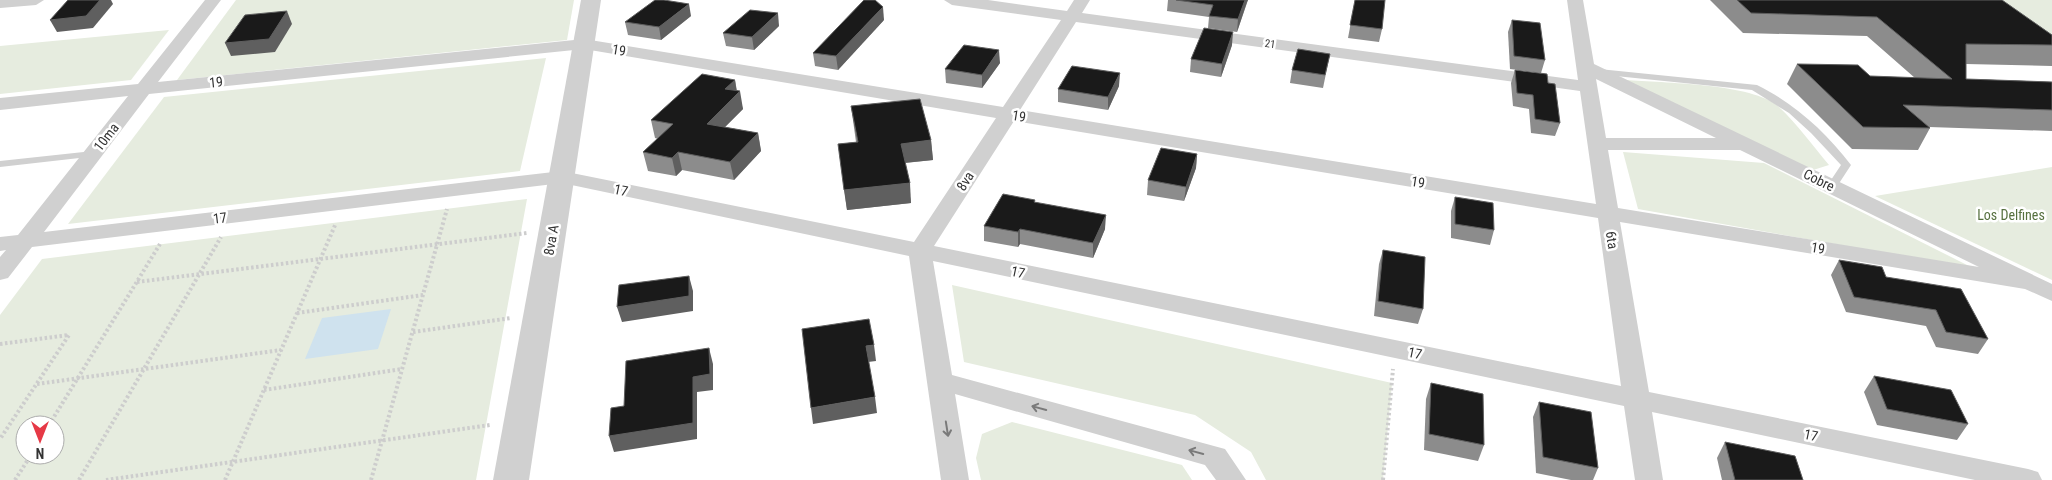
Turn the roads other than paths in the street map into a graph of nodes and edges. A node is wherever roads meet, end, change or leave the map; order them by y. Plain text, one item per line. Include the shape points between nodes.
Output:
1 (36, 0) edge
2 (213, 0) edge
3 (591, 0) edge
4 (952, 0) edge
5 (1575, 0) edge
6 (0, 3) edge
7 (1077, 8) edge
8 (584, 44) junction
9 (1590, 75) junction
10 (144, 89) junction
11 (0, 104) edge
12 (1008, 114) junction
13 (1598, 144) junction
14 (1746, 144) junction
15 (93, 154) junction
16 (0, 164) edge
17 (562, 177) junction
18 (1832, 186) junction
19 (1608, 213) junction
20 (25, 241) junction
21 (0, 244) edge
22 (920, 251) junction
23 (0, 273) edge
24 (2032, 283) junction
25 (2052, 293) edge
26 (940, 381) junction
27 (1637, 399) junction
28 (511, 480) edge
29 (955, 480) edge
30 (1232, 480) edge
31 (1649, 480) edge
32 (2028, 480) edge

1 - 6 street
2 - 10 street, 10ma
3 - 8 street, 8va A
4 - 7 street, 21
5 - 9 street, 6ta
7 - 9 street, 21
7 - 12 street, 8va
8 - 10 street, 19
8 - 12 street, 19
8 - 17 street, 8va A
9 - 13 street, 6ta
9 - 14 street, Cobre
9 - 18 lane via 1754,87 1796,113 1846,166
10 - 11 street, 19
10 - 15 street, 10ma
12 - 19 street, 19
12 - 22 street, 8va
13 - 14 street
13 - 19 street, 6ta
14 - 18 street, Cobre
15 - 16 lane
15 - 20 street, 10ma
17 - 20 street, 17
17 - 22 street, 17
17 - 28 street, 8va A
18 - 24 street, Cobre
19 - 24 street, 19
19 - 27 street, 6ta
20 - 21 street, 17
20 - 23 street, 10ma
22 - 26 street
22 - 27 street, 17
24 - 25 street, Cobre
26 -> 29 street
30 -> 26 street via 1215,457
27 - 31 street, 6ta
27 - 32 street, 17

